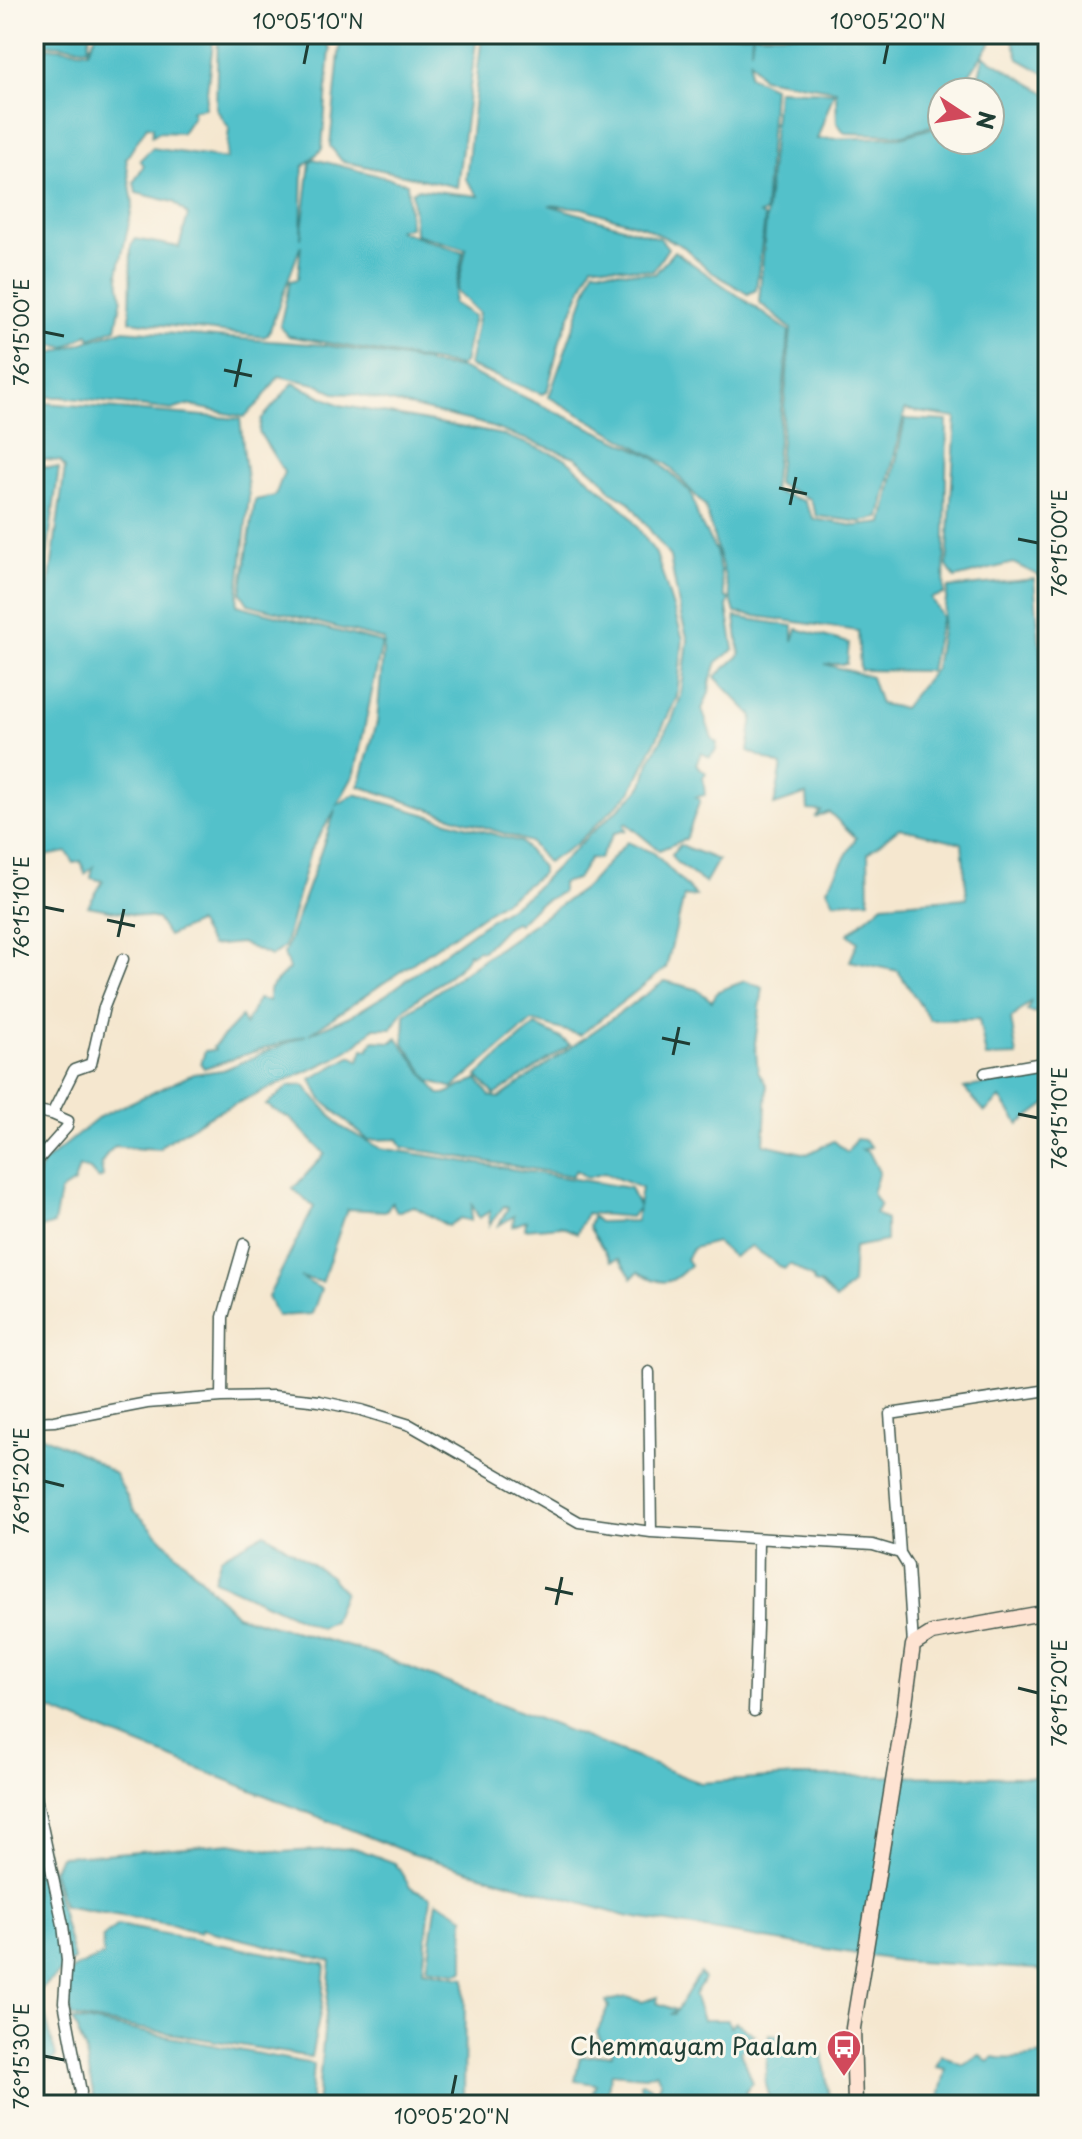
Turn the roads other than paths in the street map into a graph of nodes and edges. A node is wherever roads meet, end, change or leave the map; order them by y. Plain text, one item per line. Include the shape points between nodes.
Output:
1 (123, 959) dead end
2 (1048, 1062) edge
3 (985, 1073) dead end
4 (34, 1110) edge
5 (52, 1114) junction
6 (34, 1167) edge
7 (244, 1244) dead end
8 (1048, 1367) edge
9 (649, 1372) dead end
10 (1048, 1377) edge
11 (1048, 1390) edge
12 (222, 1397) junction
13 (36, 1422) edge
14 (651, 1532) junction
15 (758, 1540) junction
16 (900, 1553) junction
17 (1048, 1612) edge
18 (913, 1645) junction
19 (754, 1711) dead end
20 (34, 1788) edge
21 (78, 2105) edge
22 (855, 2105) edge

1 - 5 street via 104,1007 91,1064 74,1070
2 - 3 street
4 - 5 street
5 - 6 street via 68,1121 67,1127
7 - 12 street via 223,1317
8 - 10 street
9 - 14 street
11 - 16 street via 890,1414
12 - 13 street via 147,1403
12 - 14 street via 319,1401 410,1425 579,1522
14 - 15 street
15 - 16 street via 873,1545
15 - 19 street
16 - 18 street via 908,1566
17 - 18 main road via 932,1633
18 - 22 main road via 853,2028
20 - 21 street via 63,1925 64,2002 81,2092

